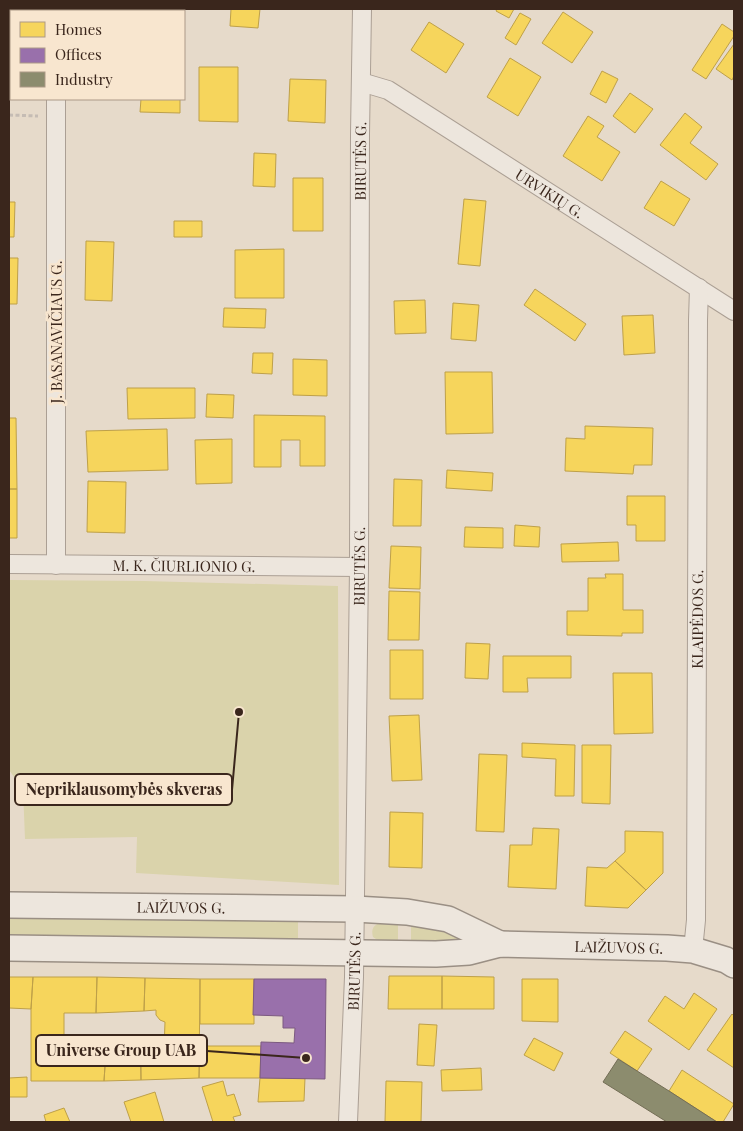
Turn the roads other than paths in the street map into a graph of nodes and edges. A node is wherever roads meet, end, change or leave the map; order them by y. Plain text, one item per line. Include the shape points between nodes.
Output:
1 (362, 9) edge
2 (361, 82) junction
3 (56, 100) edge
4 (699, 288) junction
5 (734, 311) edge
6 (9, 564) edge
7 (56, 565) junction
8 (359, 567) junction
9 (9, 905) edge
10 (355, 909) junction
11 (500, 944) junction
12 (9, 948) edge
13 (693, 950) junction
14 (354, 952) junction
15 (734, 965) edge
16 (348, 1122) edge

1 - 2 street, BIRUTĖS G.
2 - 4 street, URVIKIŲ G. via 388,90
2 - 8 street, BIRUTĖS G.
3 - 7 street, J. BASANAVIČIAUS G.
4 - 5 street, URVIKIŲ G.
4 - 13 street, KLAIPĖDOS G. via 696,920
6 - 7 street, M. K. ČIURLIONIO G.
7 - 8 street, M. K. ČIURLIONIO G.
8 - 10 street, BIRUTĖS G.
9 - 10 main road, LAIŽUVOS G.
10 - 11 main road, LAIŽUVOS G. via 448,919
10 - 14 street, BIRUTĖS G.
11 - 13 main road, LAIŽUVOS G.
11 - 14 main road via 469,952 436,954
12 - 14 main road
13 - 15 main road, LAIŽUVOS G.
14 - 16 street, BIRUTĖS G.

